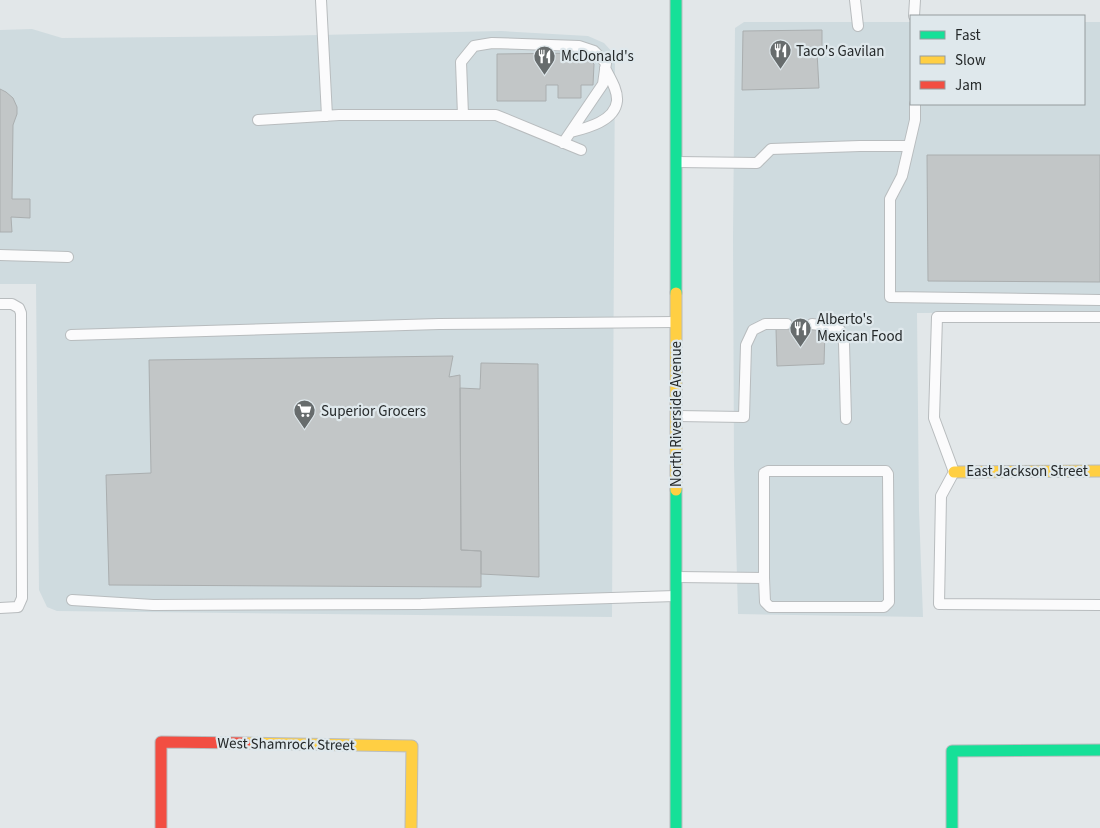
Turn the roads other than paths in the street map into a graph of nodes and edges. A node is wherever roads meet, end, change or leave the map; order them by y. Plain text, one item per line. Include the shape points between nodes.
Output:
1 (321, 0) edge
2 (676, 0) edge
3 (856, 0) edge
4 (915, 0) edge
5 (914, 15) edge
6 (858, 26) dead end
7 (605, 68) junction
8 (914, 105) edge
9 (463, 115) junction
10 (326, 116) junction
11 (258, 120) dead end
12 (572, 132) junction
13 (564, 143) junction
14 (909, 146) junction
15 (581, 150) dead end
16 (676, 162) junction
17 (0, 255) edge
18 (68, 256) dead end
19 (1100, 300) edge
20 (0, 304) edge
21 (1100, 317) edge
22 (676, 322) junction
23 (787, 324) dead end
24 (812, 324) dead end
25 (71, 335) dead end
26 (676, 416) junction
27 (846, 419) dead end
28 (1100, 471) edge
29 (954, 472) junction
30 (676, 577) junction
31 (764, 578) junction
32 (676, 596) junction
33 (72, 600) dead end
34 (1100, 604) edge
35 (0, 608) edge
36 (1100, 750) edge
37 (161, 828) edge
38 (411, 828) edge
39 (676, 828) edge
40 (952, 828) edge

1 - 10 lane
2 - 16 main road, North Riverside Avenue
3 - 6 lane
4 - 5 lane
7 - 9 lane via 606,63 594,51 579,46 492,43 474,46 460,62
7 - 12 lane via 603,84
7 - 12 lane via 616,92 617,102 613,111 597,125
8 - 14 lane via 915,120
9 - 10 lane
9 - 13 lane via 496,115
10 - 11 lane
12 - 13 lane
13 - 15 lane
14 - 16 lane via 771,150 757,163
14 - 19 lane via 902,176 890,199 890,297
16 - 22 main road, North Riverside Avenue
17 - 18 lane
20 - 35 lane via 12,304 20,308 21,313 22,598 18,607
21 - 29 lane via 937,317 934,418
22 - 25 lane via 439,324
22 - 26 main road, North Riverside Avenue
23 - 26 lane via 766,324 753,330 746,345 744,417
24 - 27 lane via 840,330 844,343
26 - 30 main road, North Riverside Avenue
28 - 29 main road, East Jackson Street
29 - 34 lane via 941,496 939,604
30 - 31 lane
30 - 32 main road, North Riverside Avenue
31 - 31 lane via 764,473 886,471 889,602 884,607 770,607 765,602
32 - 33 lane via 411,604 153,605
32 - 39 main road, North Riverside Avenue
36 - 40 main road via 952,750
37 - 38 main road, West Shamrock Street via 161,742 412,746

